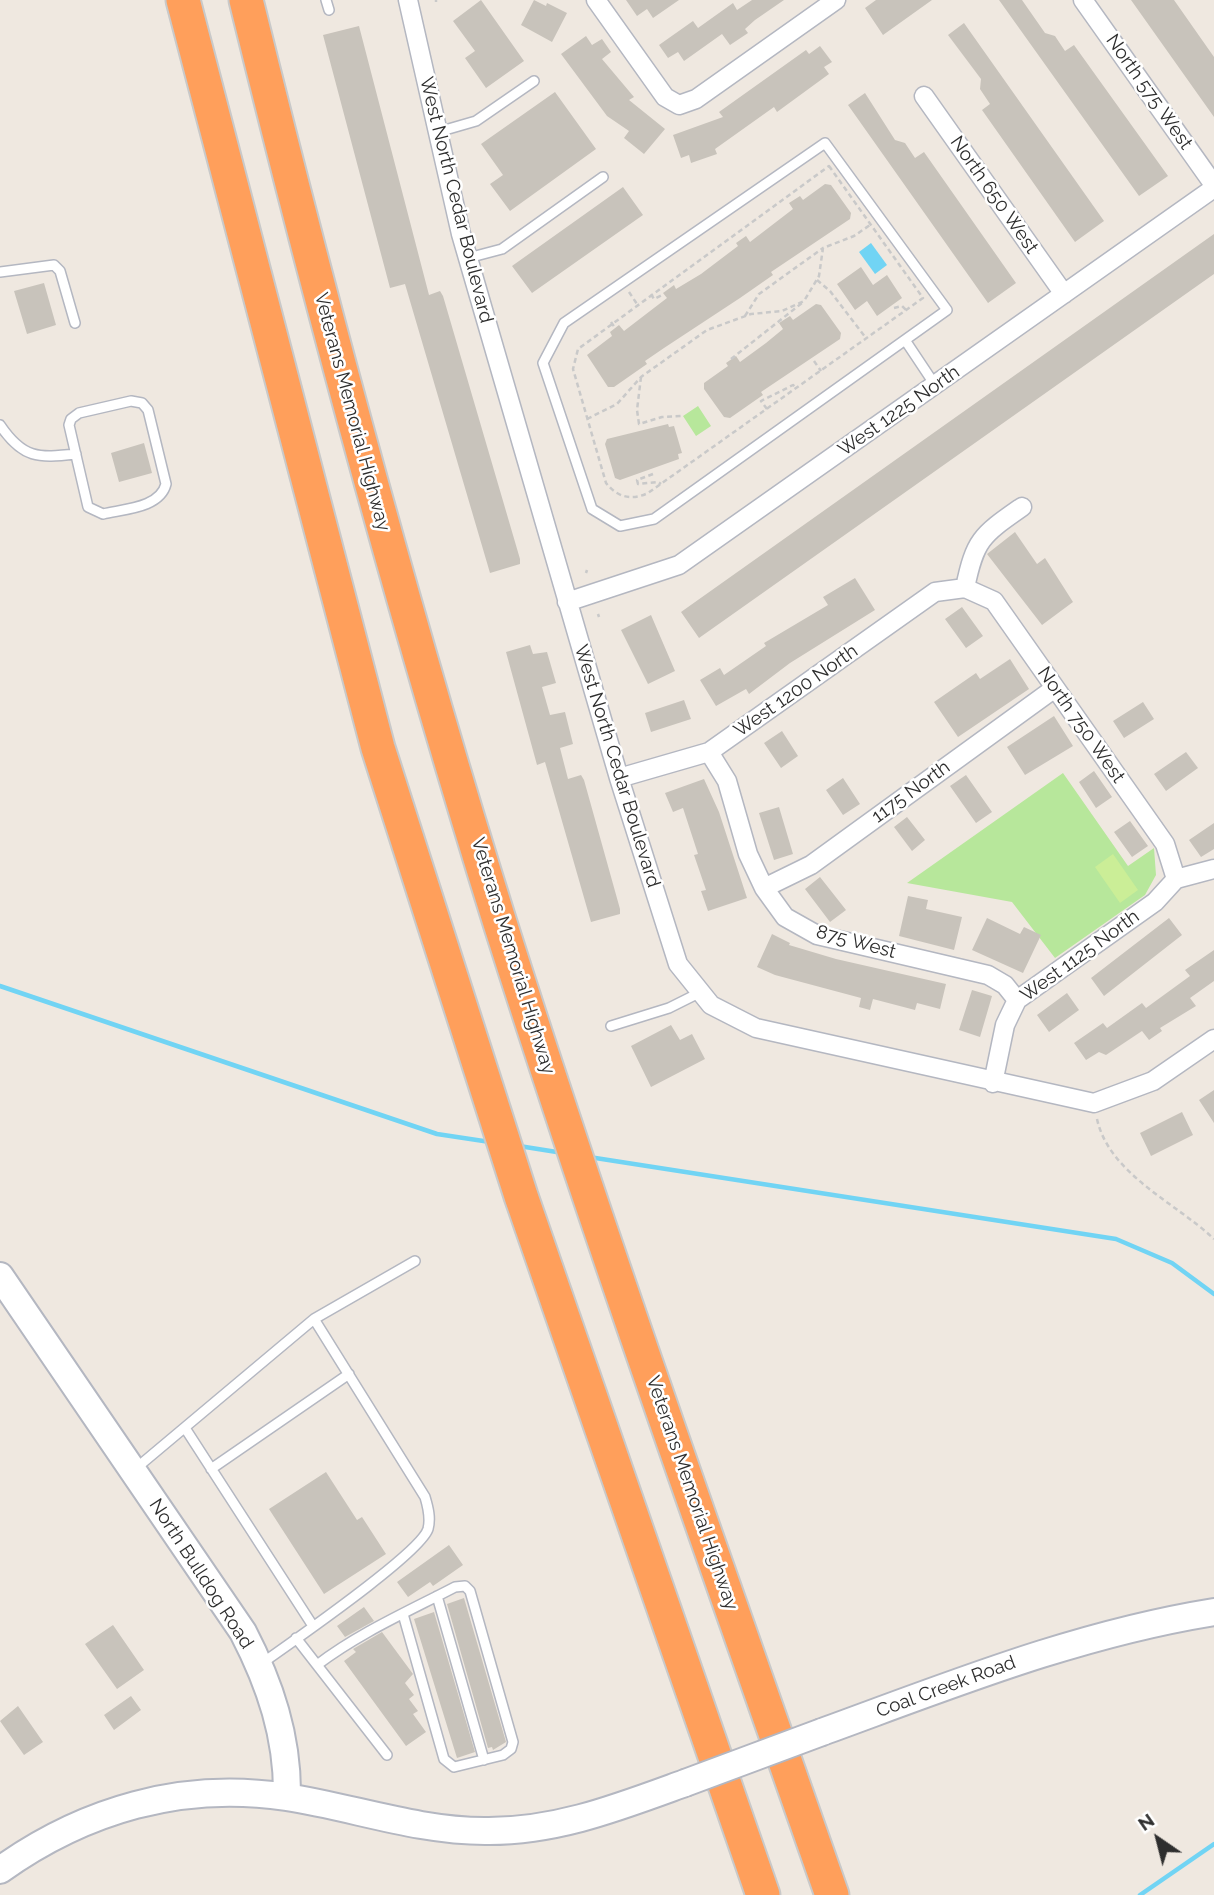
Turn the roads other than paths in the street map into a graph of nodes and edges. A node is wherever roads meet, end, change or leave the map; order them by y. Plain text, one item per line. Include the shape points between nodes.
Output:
1 (183, 0) edge
2 (246, 0) edge
3 (326, 0) edge
4 (408, 0) edge
5 (596, 0) edge
6 (836, 0) edge
7 (1083, 0) edge
8 (328, 10) dead end
9 (534, 81) dead end
10 (924, 96) dead end
11 (438, 132) junction
12 (603, 177) dead end
13 (1214, 186) edge
14 (468, 258) junction
15 (0, 272) edge
16 (1064, 294) junction
17 (75, 323) dead end
18 (905, 340) junction
19 (935, 385) junction
20 (0, 425) edge
21 (76, 454) junction
22 (1022, 508) dead end
23 (965, 588) junction
24 (567, 601) junction
25 (1055, 688) junction
26 (709, 752) junction
27 (619, 778) junction
28 (1214, 869) edge
29 (1176, 879) junction
30 (764, 888) junction
31 (701, 992) junction
32 (1017, 1000) junction
33 (611, 1026) dead end
34 (1214, 1039) edge
35 (993, 1083) junction
36 (415, 1261) dead end
37 (0, 1276) edge
38 (314, 1319) junction
39 (349, 1374) junction
40 (185, 1428) junction
41 (211, 1469) junction
42 (132, 1471) junction
43 (437, 1597) junction
44 (1214, 1612) edge
45 (403, 1614) junction
46 (313, 1626) junction
47 (296, 1639) junction
48 (259, 1665) junction
49 (317, 1665) junction
50 (387, 1755) dead end
51 (484, 1760) junction
52 (287, 1797) junction
53 (0, 1870) edge
54 (763, 1895) edge
55 (832, 1895) edge

1 - 54 highway via 378,748 481,1078
2 - 55 highway, Veterans Memorial Highway via 362,453 500,920 598,1226
3 - 8 lane
4 - 11 street, West North Cedar Boulevard
5 - 6 street via 665,97 680,105 696,99
7 - 13 street, North 575 West
9 - 11 lane via 476,121
10 - 16 street, North 650 West
11 - 14 street, West North Cedar Boulevard
12 - 14 lane via 502,249
13 - 16 street, West 1225 North
14 - 24 street, West North Cedar Boulevard
15 - 17 lane via 54,265 60,271
16 - 19 street, West 1225 North
18 - 18 lane via 947,310 825,143 564,323 543,363 592,509 620,526 653,519
18 - 19 lane
19 - 24 street, West 1225 North via 679,565
20 - 21 lane via 14,445 39,458
21 - 21 lane via 71,419 131,401 142,402 163,472 163,493 155,501 94,512 88,507
22 - 23 street via 980,539
23 - 25 street, North 750 West via 994,601
23 - 26 street, West 1200 North via 935,592
24 - 27 street, West North Cedar Boulevard
25 - 29 street, North 750 West via 1165,844
25 - 30 street, 1175 North via 811,864
26 - 27 street, West 1200 North
26 - 30 street, 875 West via 727,781 748,855
27 - 31 street, West North Cedar Boulevard via 678,964
28 - 29 street
29 - 32 street, West 1125 North via 1155,902
30 - 32 street, 875 West via 785,918 817,934 988,975 1005,985
31 - 33 lane via 669,1008
31 - 35 street, West North Cedar Boulevard via 711,1005 756,1028
32 - 35 street, West 1125 North via 1006,1025
34 - 35 street, West North Cedar Boulevard via 1153,1081 1094,1103
36 - 38 lane
37 - 42 main road, North Bulldog Road
38 - 39 lane
38 - 40 lane
39 - 41 lane
39 - 46 lane via 425,1497 428,1528 408,1555
40 - 41 lane
40 - 42 lane
41 - 46 lane
42 - 48 main road, North Bulldog Road via 243,1632
43 - 45 lane
43 - 51 lane
43 - 51 lane via 455,1587 465,1586 470,1591 513,1742 503,1755
44 - 52 main road, Coal Creek Road, bridge via 1048,1650 592,1816 514,1830 427,1826
45 - 49 lane
45 - 51 lane via 444,1759 454,1767
46 - 47 lane
47 - 48 lane
47 - 49 lane
48 - 52 main road, North Bulldog Road via 282,1732
49 - 50 lane
52 - 53 main road via 207,1793 125,1807 62,1831

